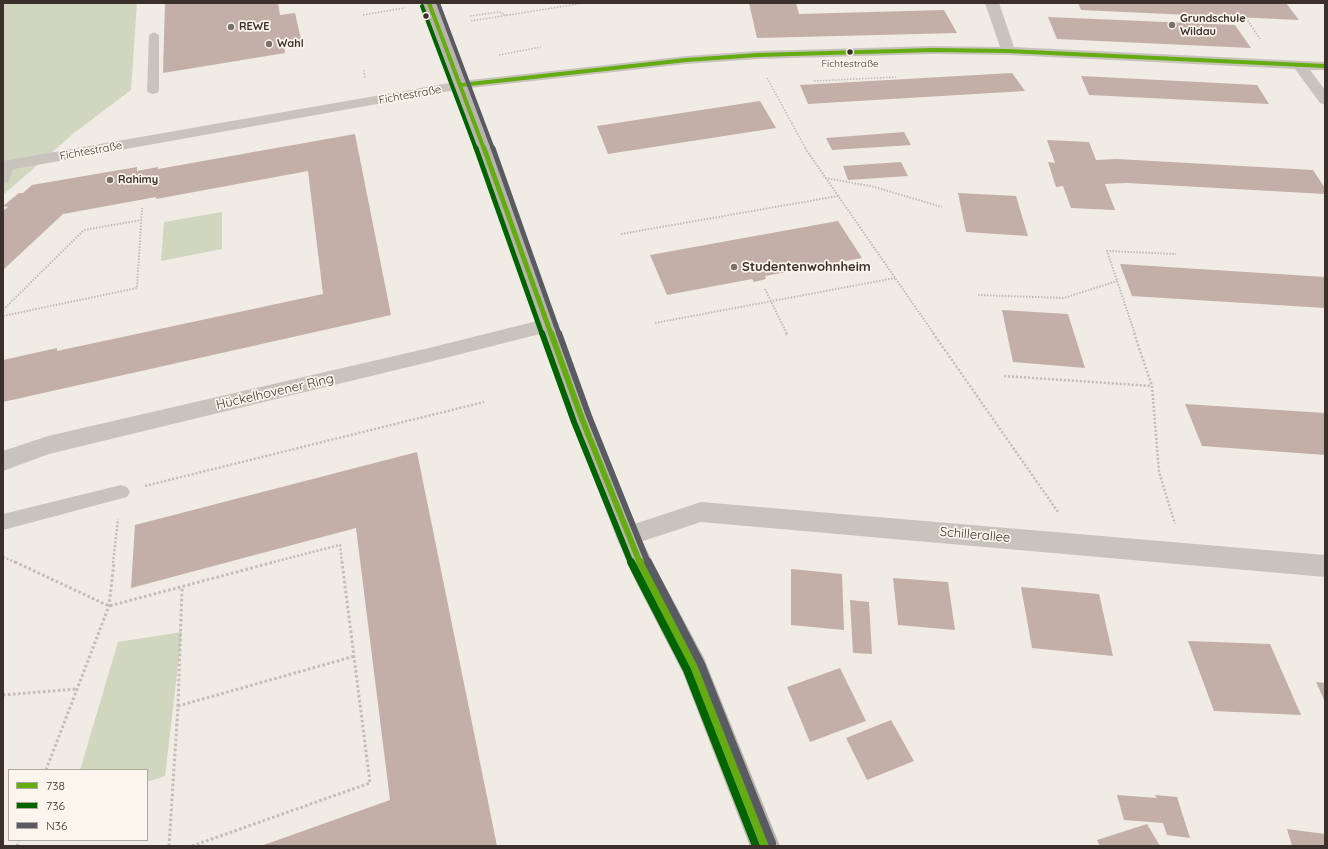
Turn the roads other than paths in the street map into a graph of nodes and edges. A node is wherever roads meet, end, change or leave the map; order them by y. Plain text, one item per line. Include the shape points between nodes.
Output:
1 (429, 3) edge
2 (992, 3) edge
3 (154, 35) dead end
4 (1008, 51) junction
5 (1299, 65) junction
6 (1325, 66) edge
7 (461, 85) junction
8 (153, 91) dead end
9 (1325, 100) edge
10 (5, 170) edge
11 (549, 326) junction
12 (3, 462) edge
13 (121, 492) road end
14 (3, 522) edge
15 (628, 536) junction
16 (1325, 566) edge
17 (765, 846) edge

1 - 7 street
2 - 4 street
3 - 8 lane
4 - 5 street, Fichtestraße
4 - 7 street, Fichtestraße via 932,50 758,55 640,64
5 - 6 street, Fichtestraße
5 - 9 street
7 - 10 street, Fichtestraße
7 - 11 street
11 - 12 street, Hückelhovener Ring via 48,445
11 - 15 street
13 - 14 lane
15 - 16 street, Schillerallee via 701,512
15 - 17 street via 694,667

